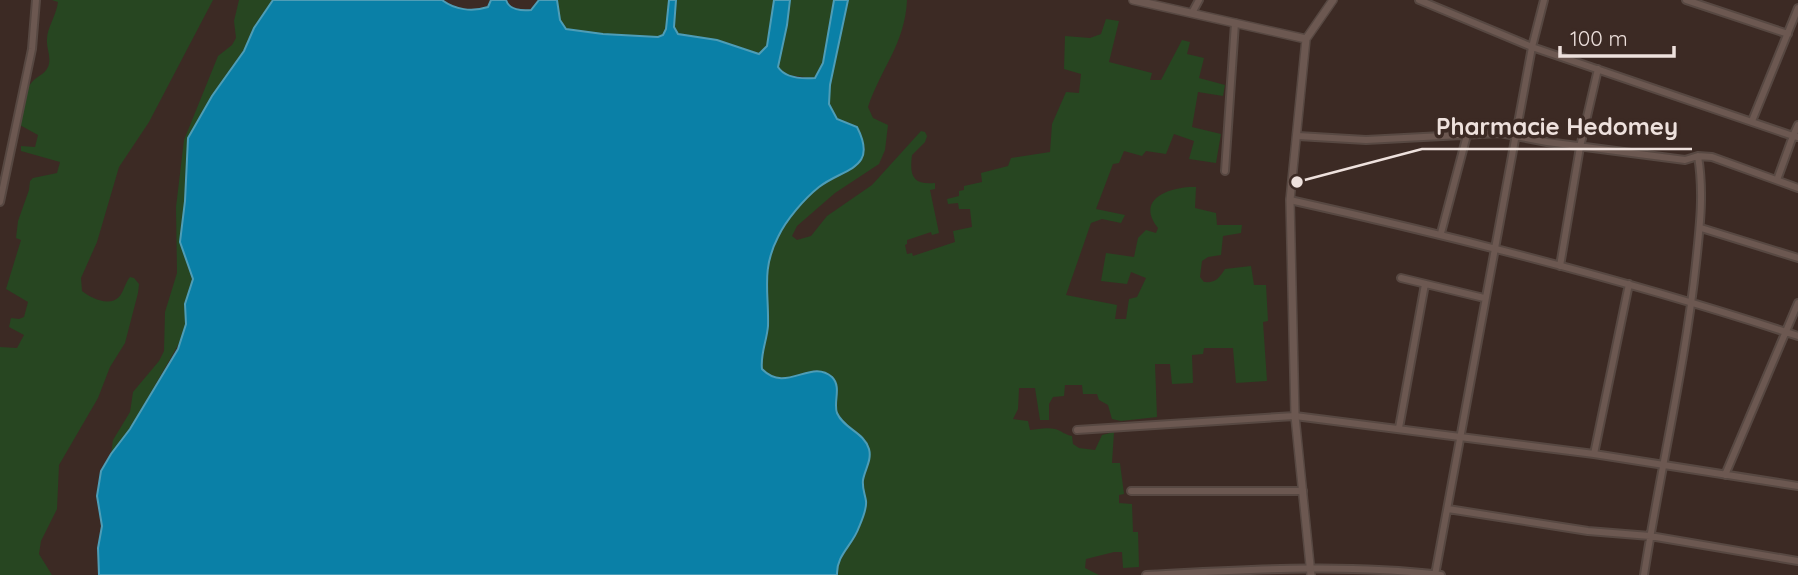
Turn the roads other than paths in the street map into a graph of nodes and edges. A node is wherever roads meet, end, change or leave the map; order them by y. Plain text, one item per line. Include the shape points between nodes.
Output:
1 (36, 0) edge
2 (1133, 0) edge
3 (1199, 0) edge
4 (1333, 0) edge
5 (1419, 0) edge
6 (1544, 0) edge
7 (1686, 0) edge
8 (1798, 8) edge
9 (1192, 13) junction
10 (1235, 23) junction
11 (1788, 34) junction
12 (1306, 39) junction
13 (1532, 47) junction
14 (1598, 69) junction
15 (1752, 121) junction
16 (1798, 125) edge
17 (1514, 134) junction
18 (1467, 135) junction
19 (1298, 136) junction
20 (1795, 137) edge
21 (1580, 147) junction
22 (1698, 156) junction
23 (1225, 172) dead end
24 (1777, 180) junction
25 (1798, 188) edge
26 (1290, 200) junction
27 (0, 202) edge
28 (1701, 228) junction
29 (1441, 233) junction
30 (1494, 248) junction
31 (1798, 258) edge
32 (1560, 266) junction
33 (1401, 278) dead end
34 (1425, 284) junction
35 (1629, 284) junction
36 (1484, 298) junction
37 (1693, 303) junction
38 (1798, 303) edge
39 (1786, 332) junction
40 (1798, 336) edge
41 (1295, 416) junction
42 (1399, 428) junction
43 (1077, 430) dead end
44 (1460, 438) junction
45 (1594, 454) junction
46 (1662, 465) junction
47 (1725, 475) junction
48 (1798, 486) edge
49 (1131, 491) dead end
50 (1303, 491) junction
51 (1448, 509) junction
52 (1650, 536) junction
53 (1798, 561) edge
54 (1311, 571) edge
55 (1386, 572) edge
56 (1146, 575) edge
57 (1434, 575) edge
58 (1441, 575) edge
59 (1643, 575) edge

1 - 27 street via 32,49
2 - 9 street
3 - 9 street
4 - 12 street
5 - 13 street
6 - 13 street
7 - 11 street
8 - 11 street
9 - 10 street
10 - 12 street
10 - 23 street
11 - 15 street
12 - 19 street
13 - 14 street
13 - 17 street
14 - 15 street
14 - 21 street
15 - 20 street
16 - 20 street
17 - 18 street
17 - 21 street
17 - 30 street
18 - 19 street via 1366,140
18 - 29 street
19 - 26 street
20 - 24 street
21 - 22 street via 1685,160
21 - 32 street
22 - 24 street
22 - 28 street
24 - 25 street
26 - 29 street
26 - 41 street
28 - 31 street
28 - 37 street
29 - 30 street
30 - 32 street
30 - 36 street
32 - 35 street
33 - 34 street
34 - 36 street
34 - 42 street
35 - 37 street
35 - 45 street
36 - 44 street
37 - 39 street
37 - 46 street
38 - 39 street
39 - 40 street
39 - 47 street
41 - 42 street
41 - 43 street
41 - 50 street
42 - 44 street
44 - 45 street
44 - 51 street
45 - 46 street
46 - 47 street
46 - 52 street
47 - 48 street
49 - 50 street
50 - 54 street
51 - 52 street
51 - 57 street
52 - 53 street
52 - 59 street
54 - 55 street
54 - 56 street
55 - 57 street
57 - 58 street

